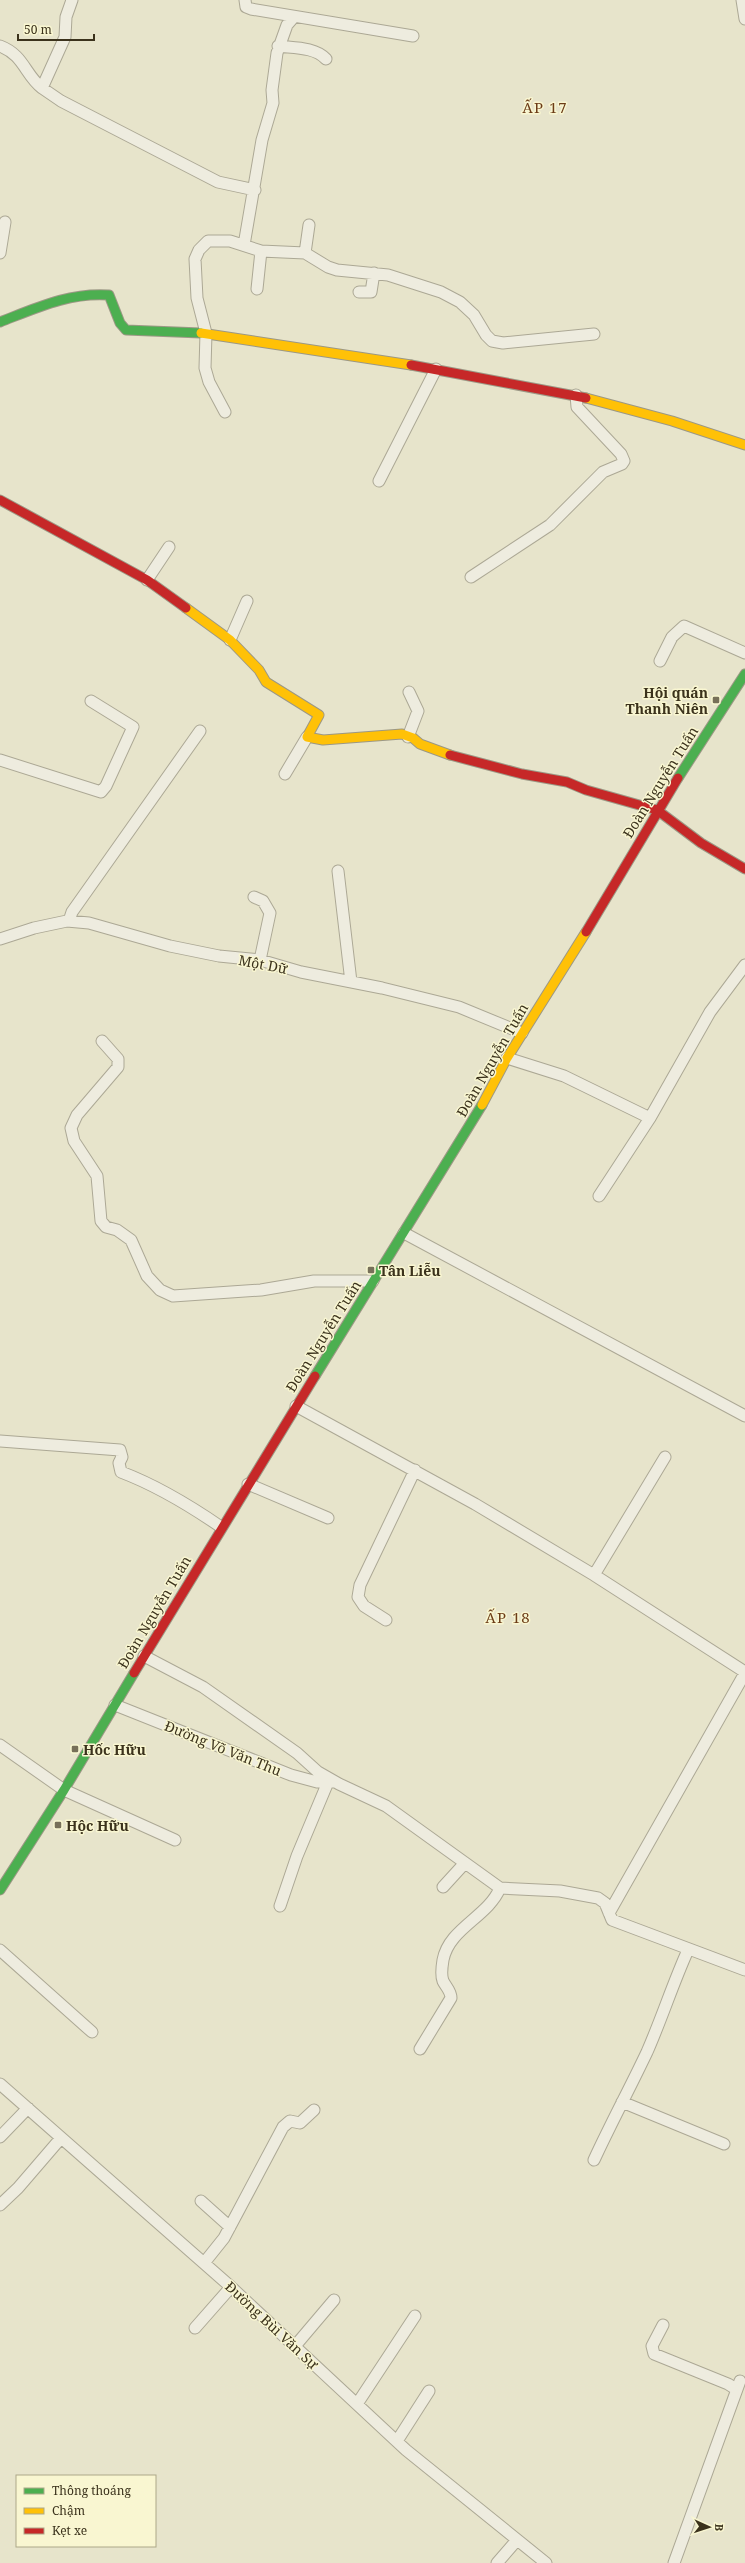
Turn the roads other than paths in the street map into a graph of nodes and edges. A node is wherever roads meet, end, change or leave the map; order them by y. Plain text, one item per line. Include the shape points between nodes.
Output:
1 (72, 0) edge
2 (245, 0) edge
3 (742, 0) edge
4 (294, 18) junction
5 (745, 19) edge
6 (412, 36) dead end
7 (0, 46) edge
8 (278, 46) junction
9 (326, 59) dead end
10 (42, 88) junction
11 (255, 190) junction
12 (5, 222) dead end
13 (309, 225) dead end
14 (244, 245) junction
15 (262, 251) junction
16 (0, 253) edge
17 (305, 253) junction
18 (374, 273) junction
19 (256, 289) dead end
20 (359, 292) dead end
21 (0, 322) edge
22 (206, 333) junction
23 (594, 334) dead end
24 (436, 369) junction
25 (576, 395) junction
26 (225, 412) dead end
27 (745, 445) edge
28 (379, 481) dead end
29 (0, 500) edge
30 (169, 547) dead end
31 (471, 577) dead end
32 (147, 580) junction
33 (247, 601) dead end
34 (230, 640) junction
35 (745, 653) edge
36 (660, 661) dead end
37 (745, 674) edge
38 (409, 692) dead end
39 (91, 701) dead end
40 (200, 731) dead end
41 (307, 737) junction
42 (408, 737) junction
43 (0, 760) edge
44 (285, 774) dead end
45 (657, 810) junction
46 (745, 869) edge
47 (338, 871) dead end
48 (254, 897) dead end
49 (70, 921) junction
50 (0, 939) edge
51 (260, 960) junction
52 (745, 965) edge
53 (351, 982) junction
54 (522, 1033) junction
55 (102, 1042) dead end
56 (507, 1058) junction
57 (650, 1118) junction
58 (599, 1196) dead end
59 (404, 1233) junction
60 (374, 1281) junction
61 (296, 1406) junction
62 (745, 1416) edge
63 (0, 1441) edge
64 (665, 1457) dead end
65 (415, 1470) junction
66 (248, 1484) junction
67 (328, 1518) dead end
68 (222, 1527) junction
69 (594, 1575) junction
70 (386, 1620) dead end
71 (144, 1656) junction
72 (745, 1672) edge
73 (115, 1705) junction
74 (0, 1746) edge
75 (331, 1782) junction
76 (64, 1790) junction
77 (175, 1840) dead end
78 (464, 1864) junction
79 (443, 1887) dead end
80 (500, 1888) junction
81 (0, 1890) edge
82 (280, 1906) dead end
83 (609, 1914) junction
84 (0, 1950) edge
85 (688, 1950) junction
86 (745, 1970) edge
87 (92, 2032) dead end
88 (420, 2049) dead end
89 (0, 2084) edge
90 (622, 2102) junction
91 (28, 2108) junction
92 (314, 2110) dead end
93 (0, 2137) edge
94 (61, 2138) junction
95 (724, 2144) dead end
96 (594, 2160) dead end
97 (201, 2201) dead end
98 (0, 2205) edge
99 (230, 2227) junction
100 (204, 2263) junction
101 (231, 2287) junction
102 (334, 2300) dead end
103 (414, 2316) dead end
104 (663, 2325) dead end
105 (195, 2328) dead end
106 (295, 2346) junction
107 (429, 2391) dead end
108 (357, 2404) junction
109 (397, 2441) junction
110 (518, 2540) junction
111 (497, 2563) edge
112 (546, 2563) edge
113 (674, 2563) edge

1 - 10 street via 66,17 65,37
2 - 4 street via 248,8
3 - 5 street
4 - 6 street
4 - 8 street via 287,25
7 - 10 street via 22,61
8 - 9 street via 314,51 321,53
8 - 11 street via 272,90 274,103 262,140
10 - 11 street via 61,101 218,182
11 - 14 street
12 - 16 street
13 - 17 street
14 - 15 street
14 - 22 street via 230,241 208,241 196,254 194,267 197,298
15 - 17 street
15 - 19 street
17 - 18 street via 337,270
18 - 20 street via 371,292
18 - 23 street via 408,280 460,302 492,341 503,343
21 - 22 street via 55,303 96,293 109,295 122,327 126,330
22 - 24 street
22 - 26 street via 205,368
24 - 25 street
24 - 28 street
25 - 27 street via 672,421
25 - 31 street via 577,407 621,454 624,461 603,472 550,525
29 - 32 street
30 - 32 street
32 - 34 street
33 - 34 street
34 - 41 street via 259,670 266,682 319,715
35 - 36 street via 684,626 672,637
37 - 45 street, Đoàn Nguyễn Tuấn
38 - 42 street via 418,711
39 - 43 street via 133,727 101,792
40 - 49 street via 72,912
41 - 42 street via 323,740 392,734
41 - 44 street
42 - 45 street via 452,756 472,759 522,774 568,782 586,790
45 - 46 street via 701,843
45 - 54 street, Đoàn Nguyễn Tuấn via 583,937
47 - 53 street
48 - 51 street via 267,906 270,914
49 - 50 street, Một Dữ via 34,928
49 - 51 street, Một Dữ via 105,927 170,946 219,956
51 - 53 street, Một Dữ via 301,972
52 - 57 street via 710,1012
53 - 54 street, Một Dữ via 459,1007
54 - 56 street, Đoàn Nguyễn Tuấn
55 - 60 street via 118,1059 118,1067 77,1115 71,1128 74,1141 97,1176 101,1221 106,1227 117,1230 131,1240 141,1266 153,1284 174,1296 261,1290 314,1281
56 - 57 street via 564,1076
56 - 59 street, Đoàn Nguyễn Tuấn via 480,1108
57 - 58 street
59 - 60 street, Đoàn Nguyễn Tuấn
59 - 62 street
60 - 61 street, Đoàn Nguyễn Tuấn
61 - 65 street
61 - 66 street, Đoàn Nguyễn Tuấn
63 - 68 street via 120,1450 121,1472 150,1483
64 - 69 street
65 - 69 street
65 - 70 street via 360,1584 358,1597 364,1606
66 - 67 street
66 - 68 street, Đoàn Nguyễn Tuấn
68 - 71 street, Đoàn Nguyễn Tuấn
69 - 72 street
71 - 73 street, Đoàn Nguyễn Tuấn
71 - 75 street via 202,1687
72 - 83 street
73 - 75 street, Đường Võ Văn Thu via 264,1766 317,1782
73 - 76 street, Đoàn Nguyễn Tuấn
74 - 76 street
75 - 78 street via 386,1806
75 - 82 street via 297,1856
76 - 77 street
76 - 81 street, Đoàn Nguyễn Tuấn
78 - 79 street
78 - 80 street
80 - 83 street via 582,1894 605,1903
80 - 88 street via 494,1899 457,1934 447,1948 443,1959 442,1978 451,1998
83 - 85 street via 612,1920
84 - 87 street
85 - 86 street
85 - 90 street via 670,1990 663,2015
89 - 91 street, Đường Bùi Văn Sự
90 - 95 street
90 - 96 street
91 - 93 street
91 - 94 street, Đường Bùi Văn Sự
92 - 99 street via 300,2123 290,2121 283,2127
94 - 98 street
94 - 100 street, Đường Bùi Văn Sự
97 - 99 street
99 - 100 street via 213,2254
100 - 101 street, Đường Bùi Văn Sự
101 - 105 street
101 - 106 street, Đường Bùi Văn Sự
102 - 106 street
103 - 108 street
104 - 113 street via 652,2346 654,2354 728,2384 738,2385
106 - 108 street, Đường Bùi Văn Sự
107 - 109 street
108 - 109 street, Đường Bùi Văn Sự
109 - 110 street, Đường Bùi Văn Sự
110 - 111 street
110 - 112 street, Đường Bùi Văn Sự

